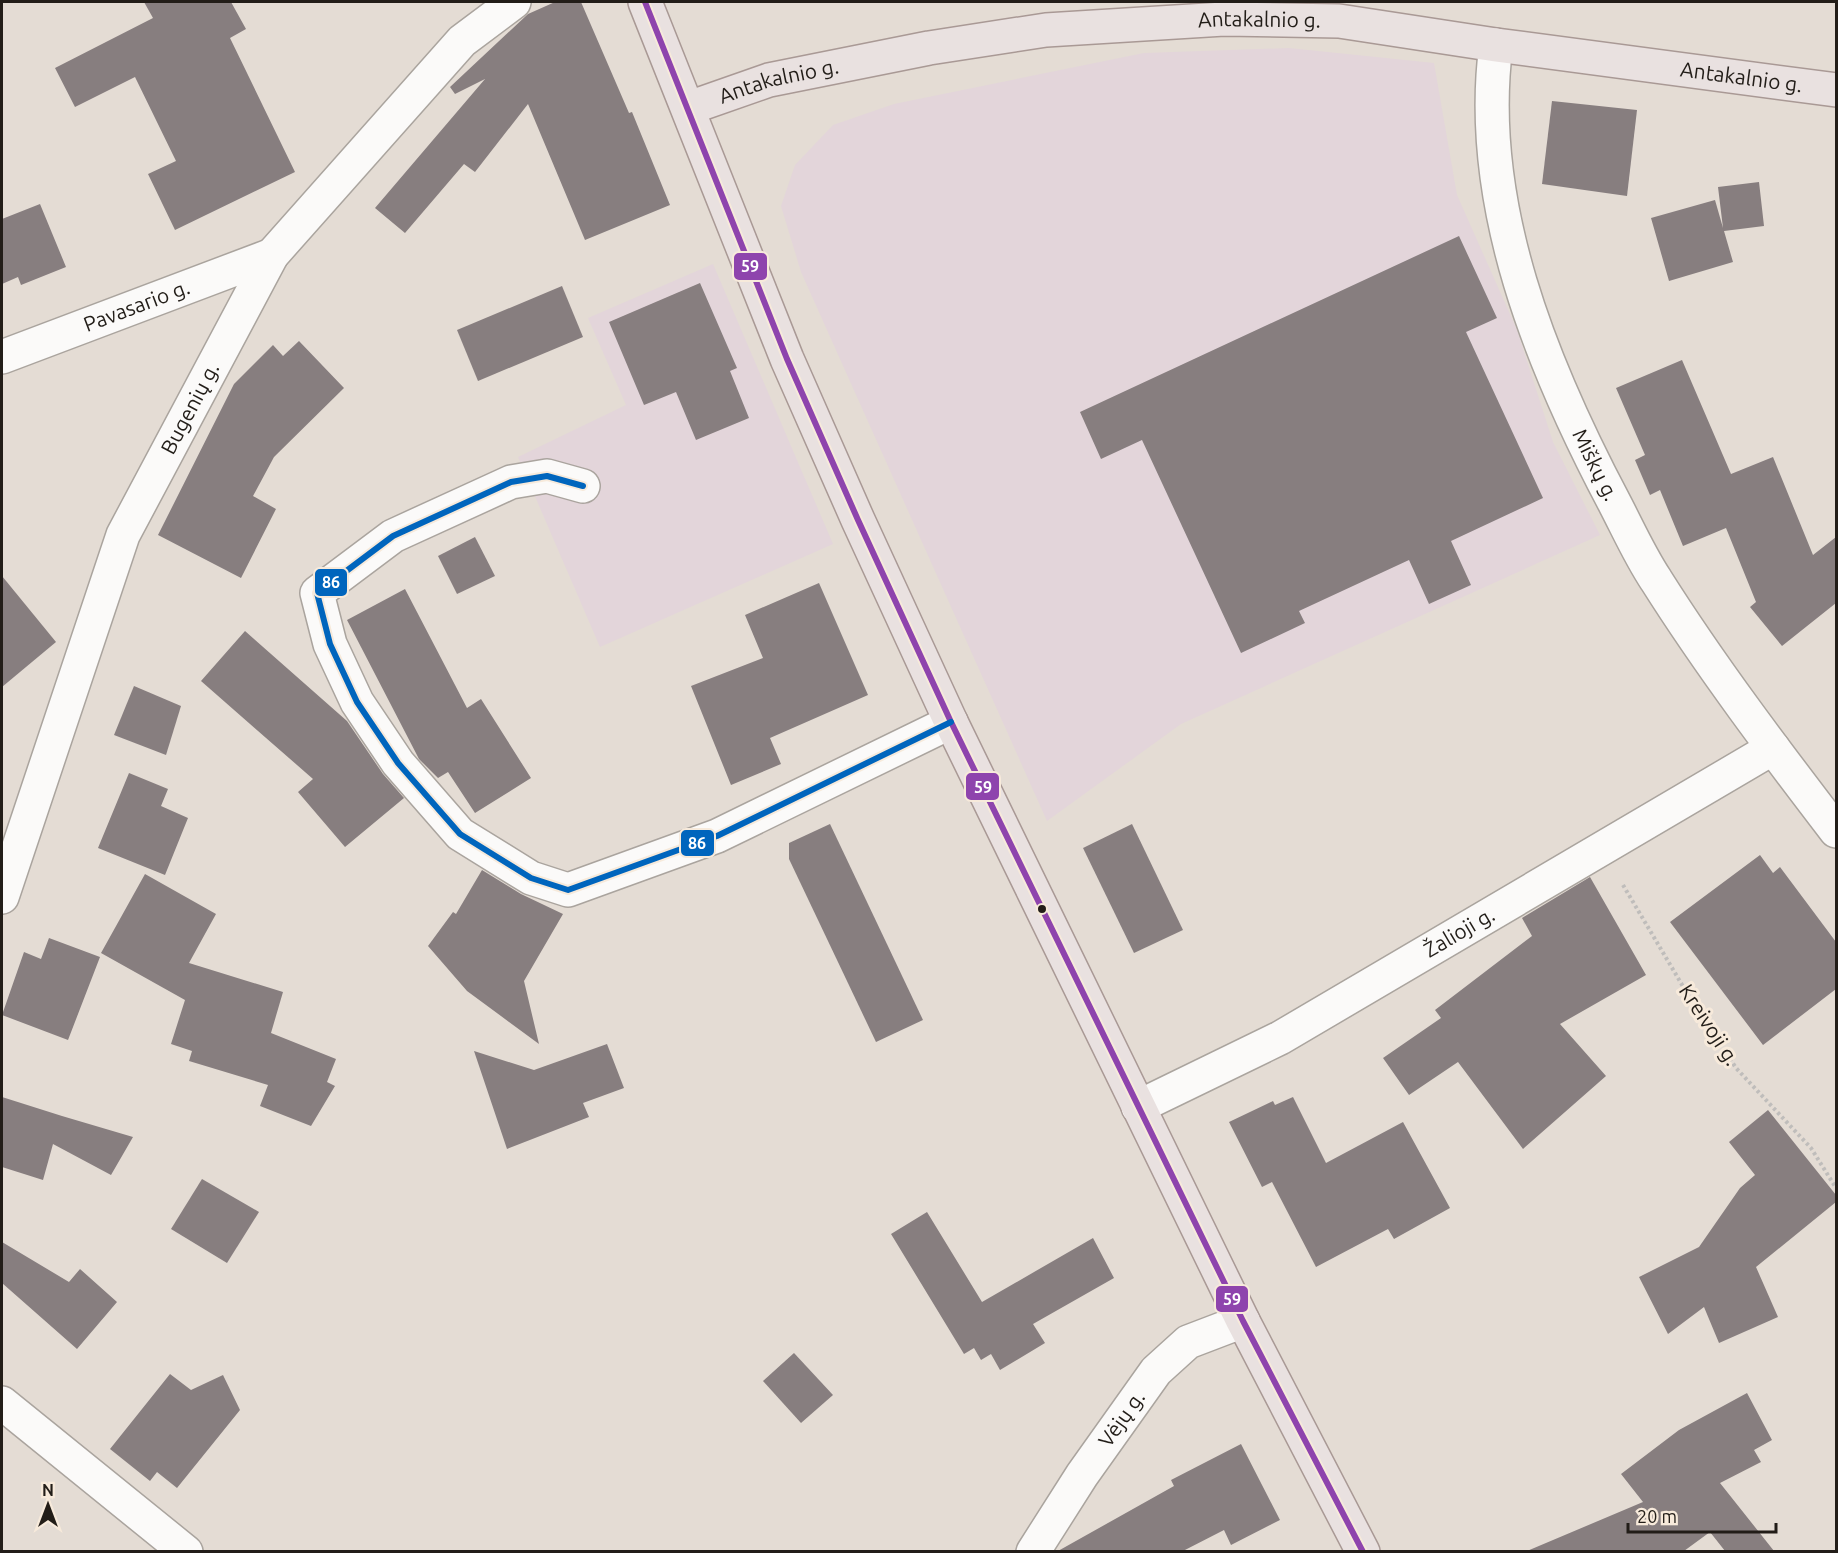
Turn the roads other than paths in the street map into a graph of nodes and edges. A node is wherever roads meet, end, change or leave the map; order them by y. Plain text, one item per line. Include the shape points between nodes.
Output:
1 (514, 2) edge
2 (645, 2) edge
3 (1340, 11) edge
4 (1496, 45) junction
5 (1836, 90) edge
6 (689, 108) junction
7 (272, 255) junction
8 (2, 357) edge
9 (583, 486) dead end
10 (951, 722) junction
11 (1773, 748) junction
12 (1836, 831) edge
13 (2, 897) edge
14 (1138, 1107) junction
15 (1243, 1321) junction
16 (2, 1403) edge
17 (186, 1551) edge
18 (1033, 1551) edge
19 (1364, 1551) edge

1 - 7 street, Bugenių g. via 462,41
2 - 6 main road
3 - 4 main road, Antakalnio g.
3 - 6 main road, Antakalnio g. via 1046,30 929,48 769,80
4 - 5 main road, Antakalnio g.
4 - 11 street, Miškų g. via 1491,78 1492,125 1501,209 1536,330 1592,461 1655,579
6 - 10 main road via 787,359
7 - 8 street, Pavasario g.
7 - 13 street, Bugenių g. via 123,535
9 - 10 street via 547,476 511,482 393,536 317,593 330,644 357,702 398,763 459,834 531,878 568,890 717,836
10 - 14 main road
11 - 12 street, Miškų g.
11 - 14 street, Žalioji g. via 1280,1038
14 - 15 main road
15 - 18 street, Vėjų g. via 1188,1342 1156,1371
15 - 19 main road
16 - 17 street

